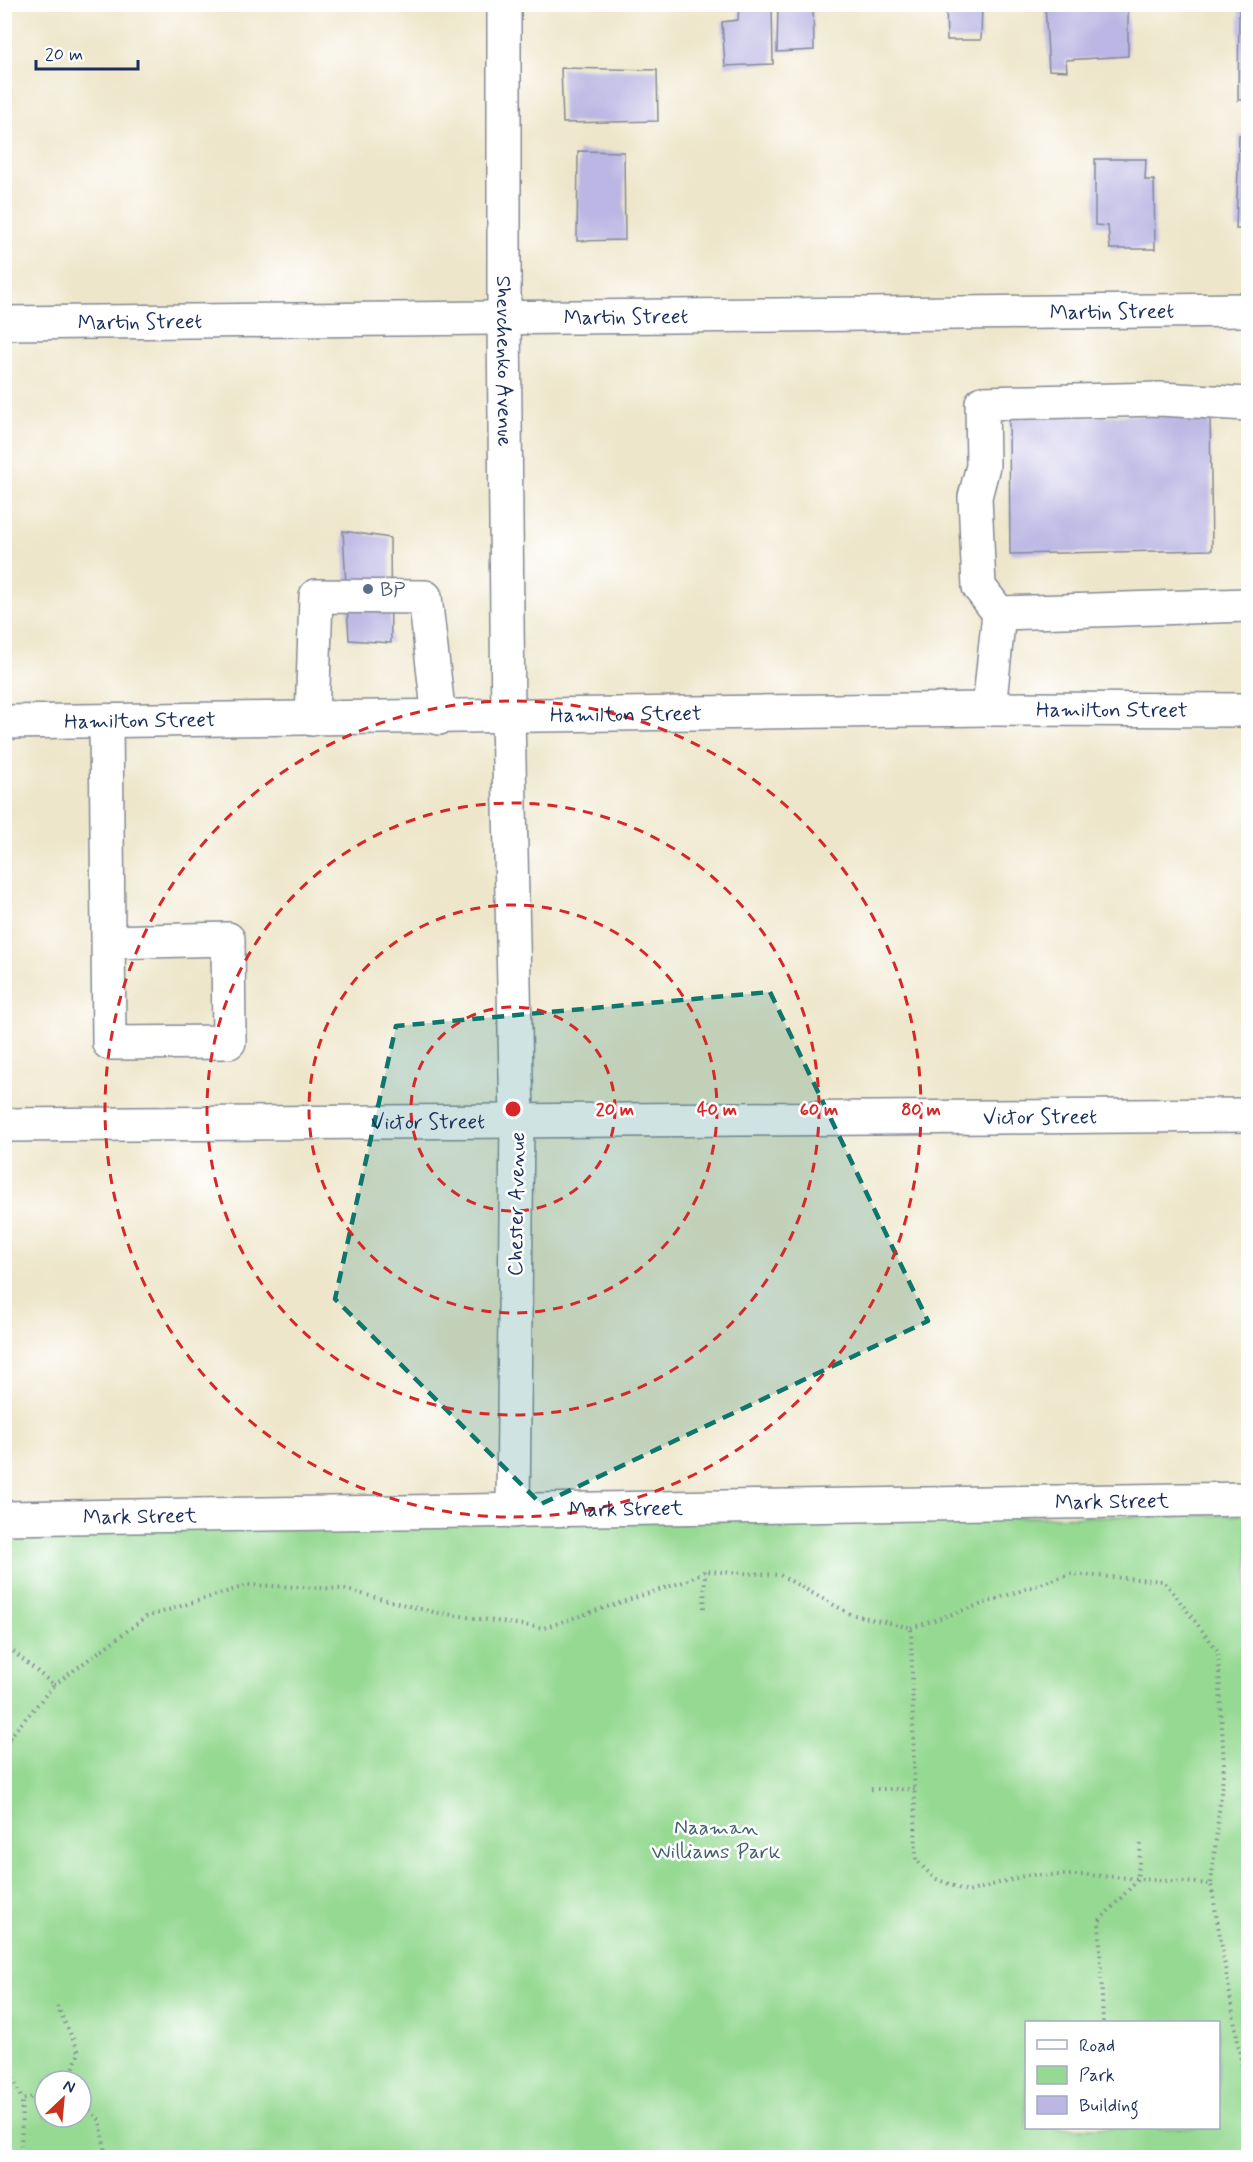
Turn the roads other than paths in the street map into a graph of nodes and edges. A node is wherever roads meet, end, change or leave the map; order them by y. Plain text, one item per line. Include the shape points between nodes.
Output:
1 (504, 4) edge
2 (1248, 310) edge
3 (504, 320) junction
4 (4, 323) edge
5 (1248, 404) edge
6 (1248, 605) edge
7 (999, 613) junction
8 (989, 709) junction
9 (1248, 710) edge
10 (508, 717) junction
11 (439, 718) junction
12 (312, 719) junction
13 (4, 722) edge
14 (106, 722) junction
15 (108, 942) junction
16 (1248, 1115) edge
17 (517, 1120) junction
18 (4, 1125) edge
19 (1248, 1499) edge
20 (513, 1510) junction
21 (4, 1518) edge

1 - 3 street, Shevchenko Avenue
2 - 3 street, Martin Street
3 - 4 street, Martin Street
3 - 10 street, Shevchenko Avenue
5 - 7 street via 1160,399 982,403 983,466 975,497 979,587
6 - 7 street
7 - 8 street
8 - 9 street, Hamilton Street
8 - 10 street, Hamilton Street
10 - 11 street, Hamilton Street
10 - 17 street, Chester Avenue
11 - 12 street, Hamilton Street
11 - 12 street via 425,597 316,596
12 - 14 street, Hamilton Street
13 - 14 street, Hamilton Street
14 - 15 street
15 - 15 street via 110,1043 229,1042 228,939
16 - 17 street, Victor Street
17 - 18 street, Victor Street
17 - 20 street, Chester Avenue
19 - 20 street, Mark Street
20 - 21 street, Mark Street

